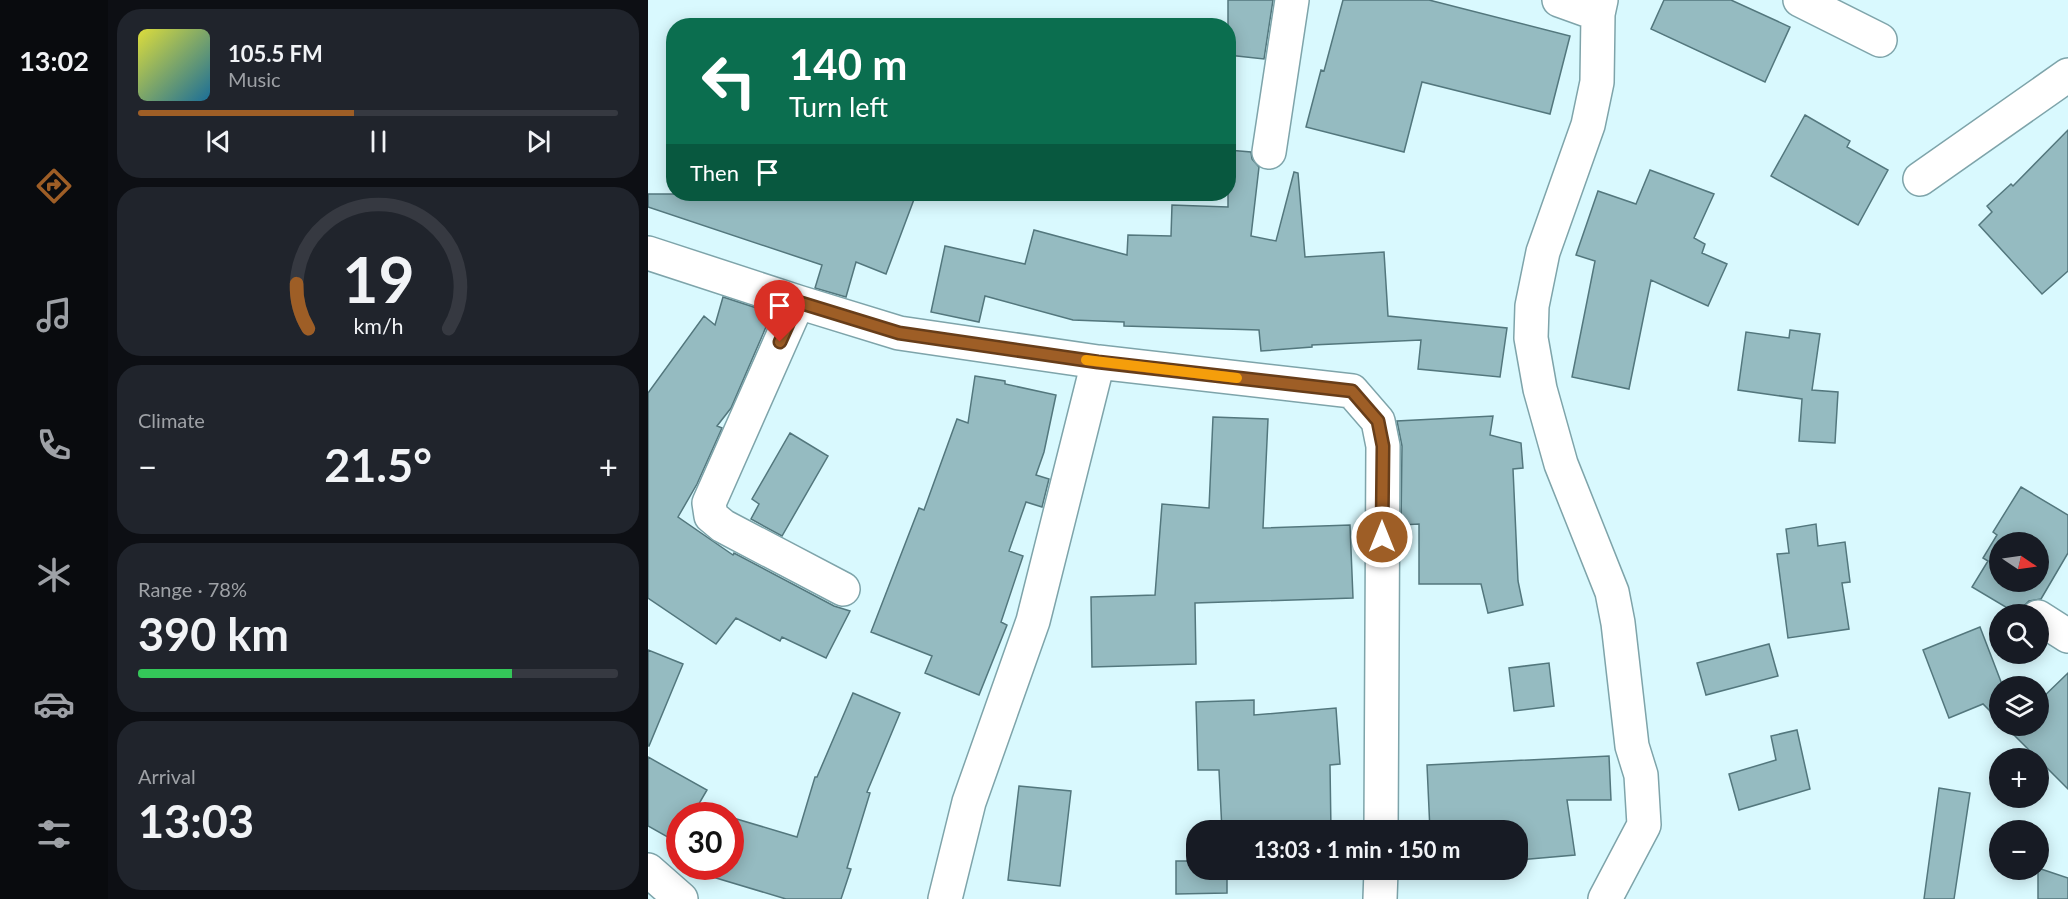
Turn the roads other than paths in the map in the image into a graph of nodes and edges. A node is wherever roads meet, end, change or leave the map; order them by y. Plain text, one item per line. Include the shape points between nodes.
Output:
1 (1292, 0) edge
2 (1559, 0) edge
3 (1800, 0) edge
4 (1600, 7) edge
5 (1880, 40) dead end
6 (2068, 75) edge
7 (1269, 152) dead end
8 (1920, 179) dead end
9 (648, 253) edge
10 (798, 302) junction
11 (1098, 362) junction
12 (843, 589) dead end
13 (2049, 624) edge
14 (2068, 636) edge
15 (1381, 820) edge
16 (648, 870) edge
17 (1381, 880) edge
18 (681, 899) edge
19 (945, 899) edge
20 (1380, 899) edge
21 (1605, 899) edge

1 - 7 street
2 - 4 street
3 - 5 street
4 - 21 street via 1597,82 1577,161 1544,252 1532,306 1531,338 1540,389 1561,464 1612,592 1632,746 1641,775 1644,825
6 - 8 street
9 - 10 street
10 - 11 street via 899,333
10 - 12 street via 709,503 711,516
11 - 15 street via 1352,391 1378,421 1383,446
11 - 19 street via 1033,621 969,802
13 - 14 street
16 - 18 street
17 - 20 street

